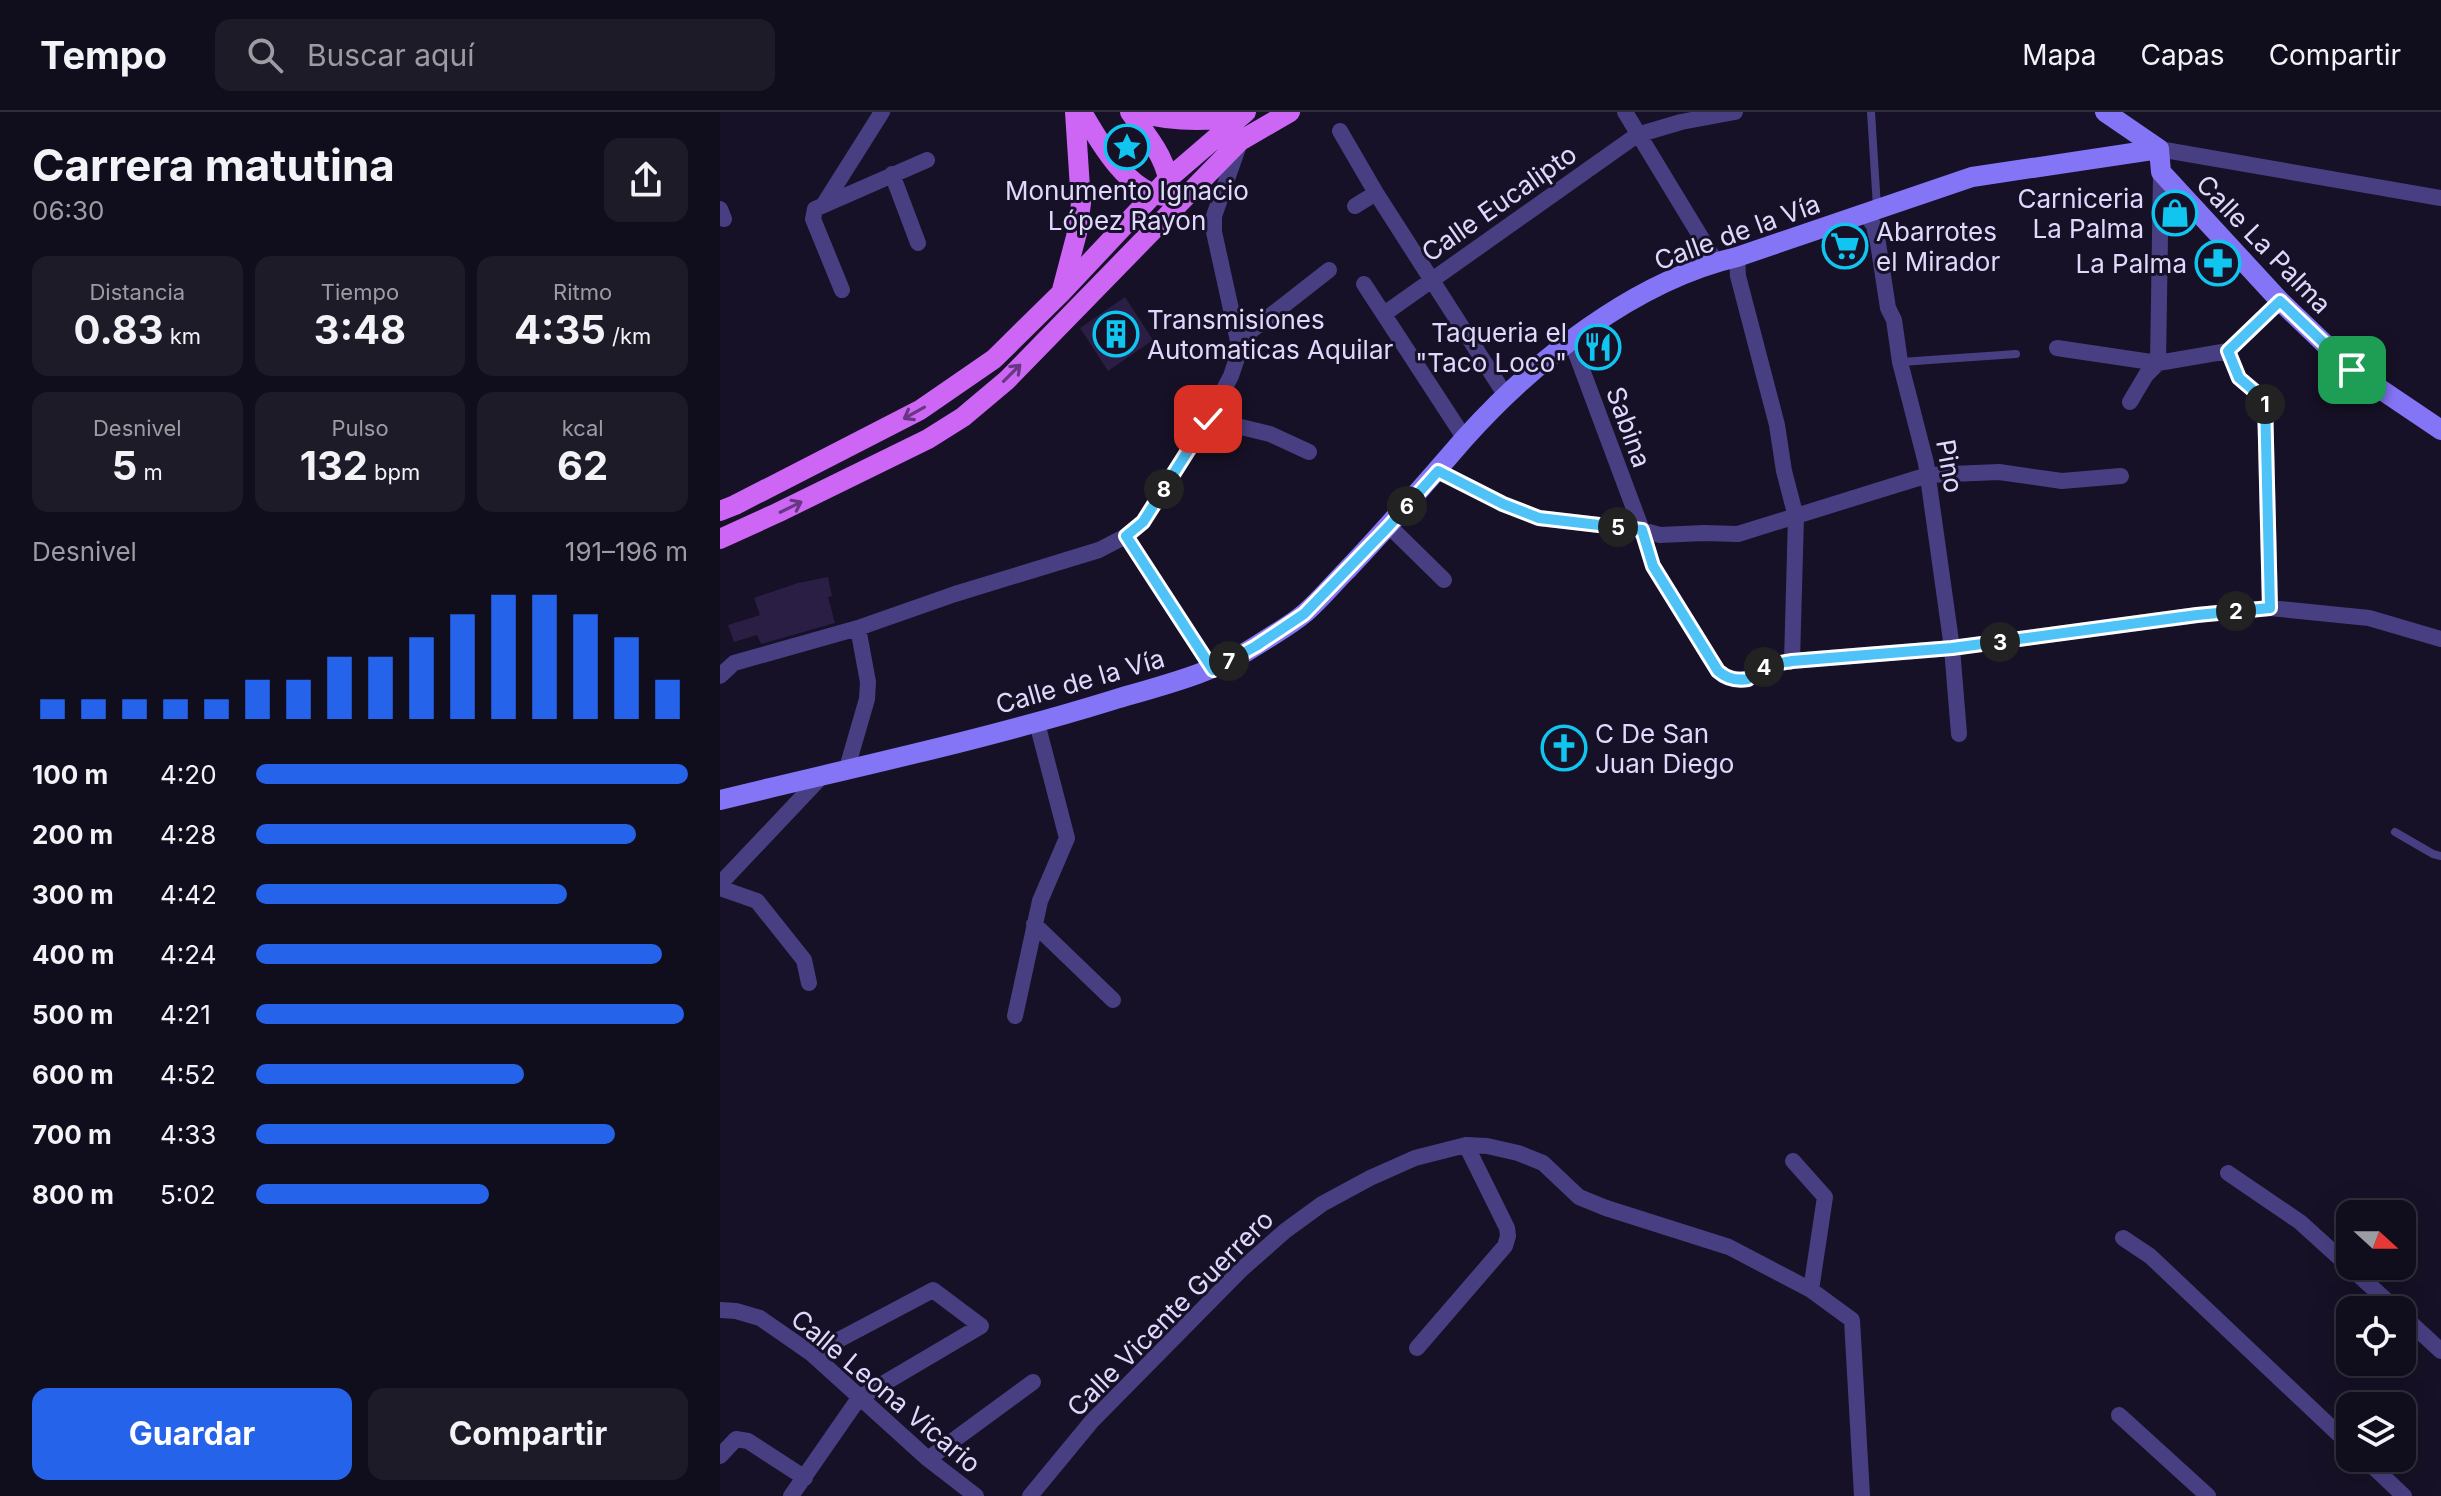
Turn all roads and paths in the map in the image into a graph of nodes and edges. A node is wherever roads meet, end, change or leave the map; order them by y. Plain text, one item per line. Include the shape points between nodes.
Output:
1 (882, 112) edge
2 (1075, 112) edge
3 (1082, 112) edge
4 (1132, 112) edge
5 (1290, 112) edge
6 (1625, 112) edge
7 (1735, 112) edge
8 (1871, 112) edge
9 (2105, 112) edge
10 (1243, 114) edge
11 (1340, 131) dead end
12 (1637, 135) junction
13 (1240, 141) junction
14 (2159, 149) junction
15 (927, 160) dead end
16 (2161, 172) junction
17 (892, 174) junction
18 (1164, 190) junction
19 (1193, 190) junction
20 (1376, 193) junction
21 (2441, 198) edge
22 (820, 206) junction
23 (1355, 206) dead end
24 (1872, 212) junction
25 (1163, 219) junction
26 (918, 243) dead end
27 (1737, 257) junction
28 (1716, 262) junction
29 (1329, 270) dead end
30 (1432, 280) junction
31 (1364, 284) dead end
32 (842, 290) dead end
33 (1061, 293) junction
34 (2280, 301) junction
35 (1384, 314) junction
36 (1571, 340) junction
37 (1238, 341) junction
38 (2057, 348) dead end
39 (2228, 351) junction
40 (2016, 354) dead end
41 (1900, 362) junction
42 (2158, 363) junction
43 (1506, 396) junction
44 (2130, 402) dead end
45 (1208, 419) junction
46 (2441, 430) edge
47 (1465, 439) junction
48 (1309, 452) dead end
49 (1438, 471) junction
50 (1928, 475) junction
51 (2121, 476) dead end
52 (720, 511) edge
53 (1796, 517) junction
54 (1389, 526) junction
55 (1642, 530) junction
56 (1126, 536) junction
57 (720, 539) edge
58 (1444, 580) dead end
59 (2270, 608) junction
60 (858, 628) junction
61 (2441, 639) edge
62 (1952, 648) junction
63 (1792, 661) junction
64 (1213, 670) junction
65 (720, 676) edge
66 (1037, 723) junction
67 (1959, 734) dead end
68 (847, 768) junction
69 (824, 775) junction
70 (720, 800) edge
71 (2395, 832) dead end
72 (2441, 856) edge
73 (720, 886) edge
74 (1034, 924) junction
75 (809, 983) dead end
76 (1113, 1000) dead end
77 (1015, 1016) dead end
78 (1466, 1145) junction
79 (1793, 1161) dead end
80 (2228, 1173) dead end
81 (2123, 1238) dead end
82 (1811, 1290) junction
83 (2382, 1296) edge
84 (720, 1310) edge
85 (2416, 1328) edge
86 (1417, 1348) dead end
87 (2441, 1351) edge
88 (812, 1354) junction
89 (1033, 1382) dead end
90 (859, 1398) junction
91 (2119, 1415) dead end
92 (2336, 1432) edge
93 (720, 1456) edge
94 (928, 1459) junction
95 (2379, 1472) edge
96 (805, 1478) junction
97 (791, 1496) edge
98 (976, 1496) edge
99 (1030, 1496) edge
100 (1862, 1496) edge
101 (2208, 1496) edge
102 (2404, 1496) edge

1 - 22 street
2 - 33 main road via 1081,203
3 - 18 main road via 1123,172
4 - 10 main road via 1191,121
4 - 18 main road via 1157,151
5 - 13 main road
6 - 12 street
7 - 12 street, Calle Eucalipto
8 - 24 lane
9 - 14 street
10 - 18 main road
11 - 20 street
12 - 28 street
12 - 30 street, Calle Eucalipto
13 - 19 main road
13 - 37 street via 1214,216
14 - 16 street, Calle La Palma
14 - 21 street, Calle de la Vía
14 - 24 street, Calle de la Vía via 1972,177
15 - 17 street
16 - 34 street, Calle La Palma
16 - 42 street
17 - 22 street
17 - 26 street
18 - 19 main road
18 - 25 main road
18 - 33 main road
19 - 25 main road
20 - 23 street
20 - 30 street
22 - 32 street via 813,219
24 - 27 street, Calle de la Vía
24 - 41 street, Pino
57 -> 25 main road via 963,417 1007,380
27 - 28 street, Calle de la Vía
27 - 53 street
28 - 36 street, Calle de la Vía via 1618,308
29 - 37 street
30 - 35 street, Calle Eucalipto
30 - 43 street
31 - 35 street
33 -> 52 main road via 994,359 948,393
34 - 39 street
34 - 46 street, Calle La Palma via 2352,370
35 - 47 street
36 - 43 street, Calle de la Vía
36 - 55 street, Sabina
37 - 45 street via 1231,376
38 - 42 street
39 - 42 street
39 - 59 street via 2239,378 2265,400
40 - 41 lane
41 - 50 street, Pino
42 - 44 street
43 - 47 street, Calle de la Vía
45 - 48 street via 1270,434
45 - 56 street via 1143,522
47 - 49 street, Calle de la Vía
49 - 54 street, Calle de la Vía
49 - 55 street via 1539,518
50 - 51 street via 1999,472 2062,481
50 - 53 street
50 - 62 street, Pino
53 - 55 street via 1738,534 1660,535
53 - 63 street
54 - 58 street
54 - 64 street, Calle de la Vía via 1304,614
55 - 63 street, Sabina via 1653,566 1724,677 1748,679 1767,665
56 - 60 street via 1099,550
56 - 64 street
59 - 61 street via 2369,618
59 - 62 street
60 - 65 street via 734,663
60 - 68 street via 867,699
62 - 63 street
62 - 67 street, Pino
64 - 66 street, Calle de la Vía
66 - 68 street, Calle de la Vía
66 - 74 street via 1067,838
68 - 69 street, Calle de la Vía
69 - 70 street, Calle de la Vía
69 - 73 street
71 - 72 lane
73 - 75 street via 757,901 804,960
74 - 76 street
74 - 77 street
78 - 82 street, Calle Vicente Guerrero via 1518,1153 1543,1163 1579,1197 1729,1247
78 - 86 street via 1508,1236
78 - 99 street, Calle Vicente Guerrero via 1415,1158 1370,1178 1285,1231 1092,1421
79 - 82 street via 1825,1197
80 - 83 street via 2300,1222
81 - 92 street via 2150,1256
82 - 100 street, Calle Vicente Guerrero via 1852,1320
84 - 88 street, Calle Leona Vicario via 760,1318
85 - 87 street
88 - 90 street, Calle Leona Vicario
88 - 90 street via 933,1290 981,1326
89 - 94 street
90 - 94 street, Calle Leona Vicario
90 - 96 street
91 - 101 street
93 - 96 street via 736,1439 748,1441
94 - 98 street, Calle Leona Vicario
95 - 102 street
96 - 97 street

